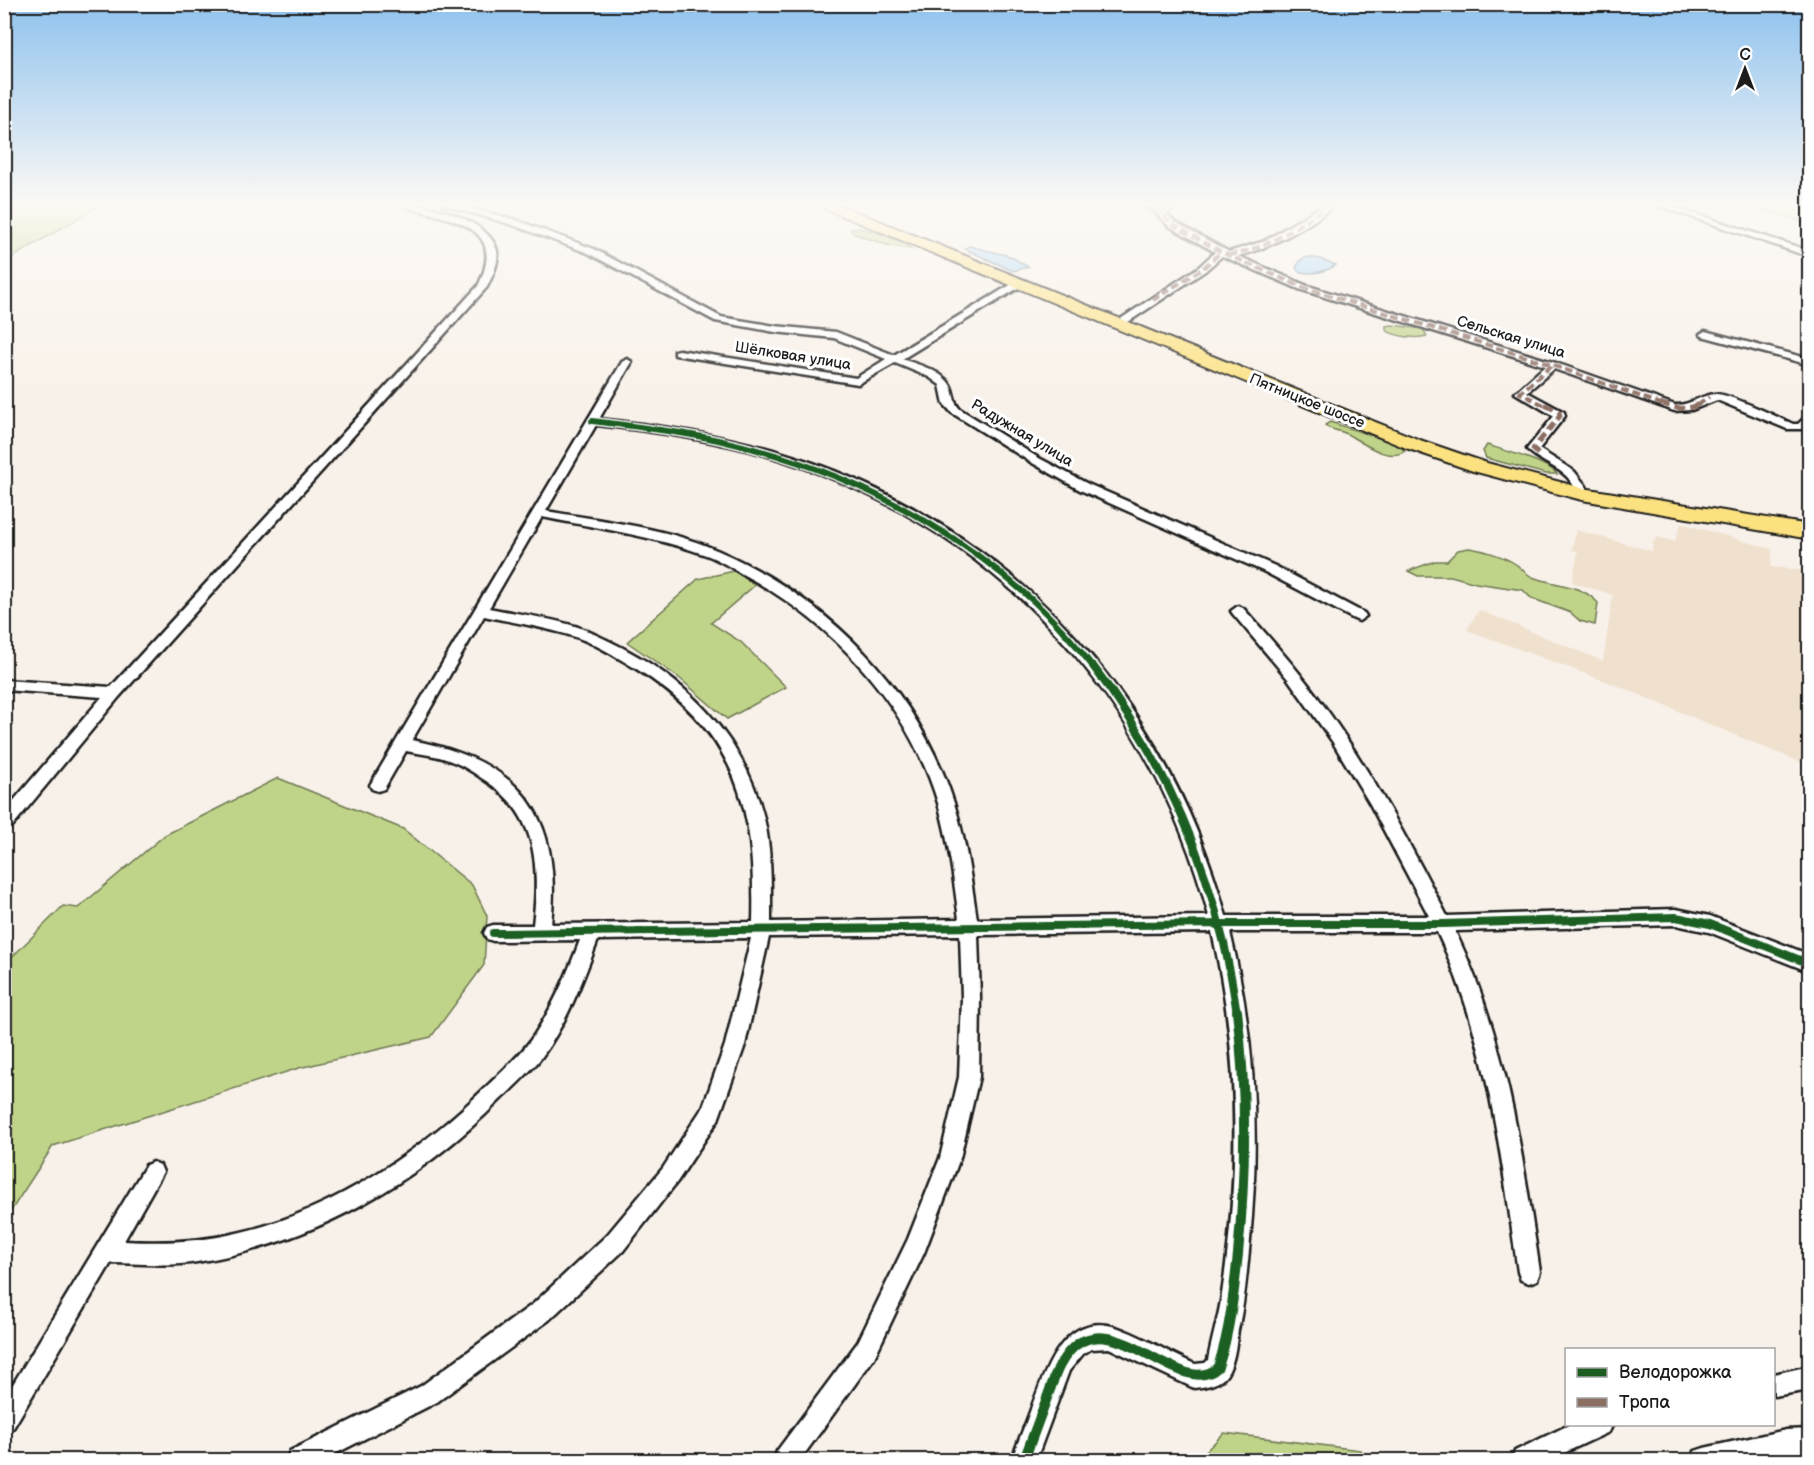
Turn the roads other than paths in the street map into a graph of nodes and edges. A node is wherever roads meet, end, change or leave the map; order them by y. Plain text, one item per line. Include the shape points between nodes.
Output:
1 (491, 272) edge
2 (631, 272) edge
3 (994, 272) edge
4 (1197, 272) edge
5 (1269, 272) edge
6 (1020, 283) junction
7 (1119, 324) junction
8 (1705, 334) dead end
9 (679, 353) dead end
10 (896, 360) junction
11 (627, 362) dead end
12 (1809, 362) edge
13 (1552, 365) junction
14 (1809, 416) edge
15 (592, 421) junction
16 (1582, 494) junction
17 (538, 513) junction
18 (1809, 532) edge
19 (481, 611) junction
20 (1238, 611) dead end
21 (1359, 616) dead end
22 (4, 685) edge
23 (114, 693) junction
24 (402, 744) junction
25 (378, 785) dead end
26 (4, 824) edge
27 (1219, 924) junction
28 (1442, 924) junction
29 (969, 927) junction
30 (762, 930) junction
31 (541, 932) junction
32 (592, 932) junction
33 (493, 933) dead end
34 (1809, 964) edge
35 (153, 1172) dead end
36 (105, 1252) junction
37 (1529, 1272) dead end
38 (1809, 1378) edge
39 (1775, 1385) edge
40 (4, 1422) edge
41 (1592, 1426) edge
42 (1809, 1441) edge
43 (299, 1461) edge
44 (786, 1461) edge
45 (1024, 1461) edge
46 (1524, 1461) edge
47 (1704, 1461) edge

1 - 23 street via 482,287
2 - 10 street, Радужная улица via 718,319 836,334
3 - 6 main road, Пятницкое шоссе
4 - 7 street
5 - 13 street, Сельская улица via 1302,287
6 - 7 main road, Пятницкое шоссе
6 - 10 street, Шёлковая улица
7 - 16 main road, Пятницкое шоссе via 1413,444 1480,467
8 - 12 street
9 - 10 street, Шёлковая улица via 854,382
10 - 21 street, Радужная улица via 940,379 945,384 949,404 1033,459 1084,487 1270,569
11 - 15 street
13 - 14 street, Сельская улица via 1674,408 1693,408 1709,397 1718,397 1791,427 1801,427
13 - 16 street via 1520,393 1560,412 1533,449 1574,476 1581,484
15 - 17 street
15 - 27 street via 722,441 836,476 891,500 995,569 1062,631 1116,698 1156,762 1190,832
16 - 18 main road, Пятницкое шоссе
17 - 19 street
17 - 29 street via 659,536 713,553 774,585 824,621 860,655 897,704 926,752 946,803
19 - 24 street
19 - 30 street via 575,631 657,675 693,704 724,742 742,776 756,818 764,869
20 - 28 street via 1325,717
22 - 23 street
23 - 26 street
24 - 25 street
24 - 31 street via 454,755 490,774 519,797 535,826 545,862
27 - 28 street
27 - 29 street
27 - 45 street via 1242,1053 1246,1136 1231,1319 1218,1367 1206,1376 1194,1376 1110,1337 1089,1338 1060,1364
28 - 34 street via 1676,917 1710,924
28 - 37 street via 1473,999 1500,1095
29 - 30 street
29 - 44 street via 969,1077 950,1158 916,1245 866,1350
30 - 32 street
30 - 43 street via 735,1045 711,1113 670,1175 615,1243 541,1312 429,1394
31 - 32 street
31 - 33 street
32 - 36 street via 564,1002 534,1050 482,1107 415,1161 345,1204 265,1236 195,1252
35 - 36 street
36 - 40 street
38 - 39 street
41 - 46 street
42 - 47 street via 1786,1442

